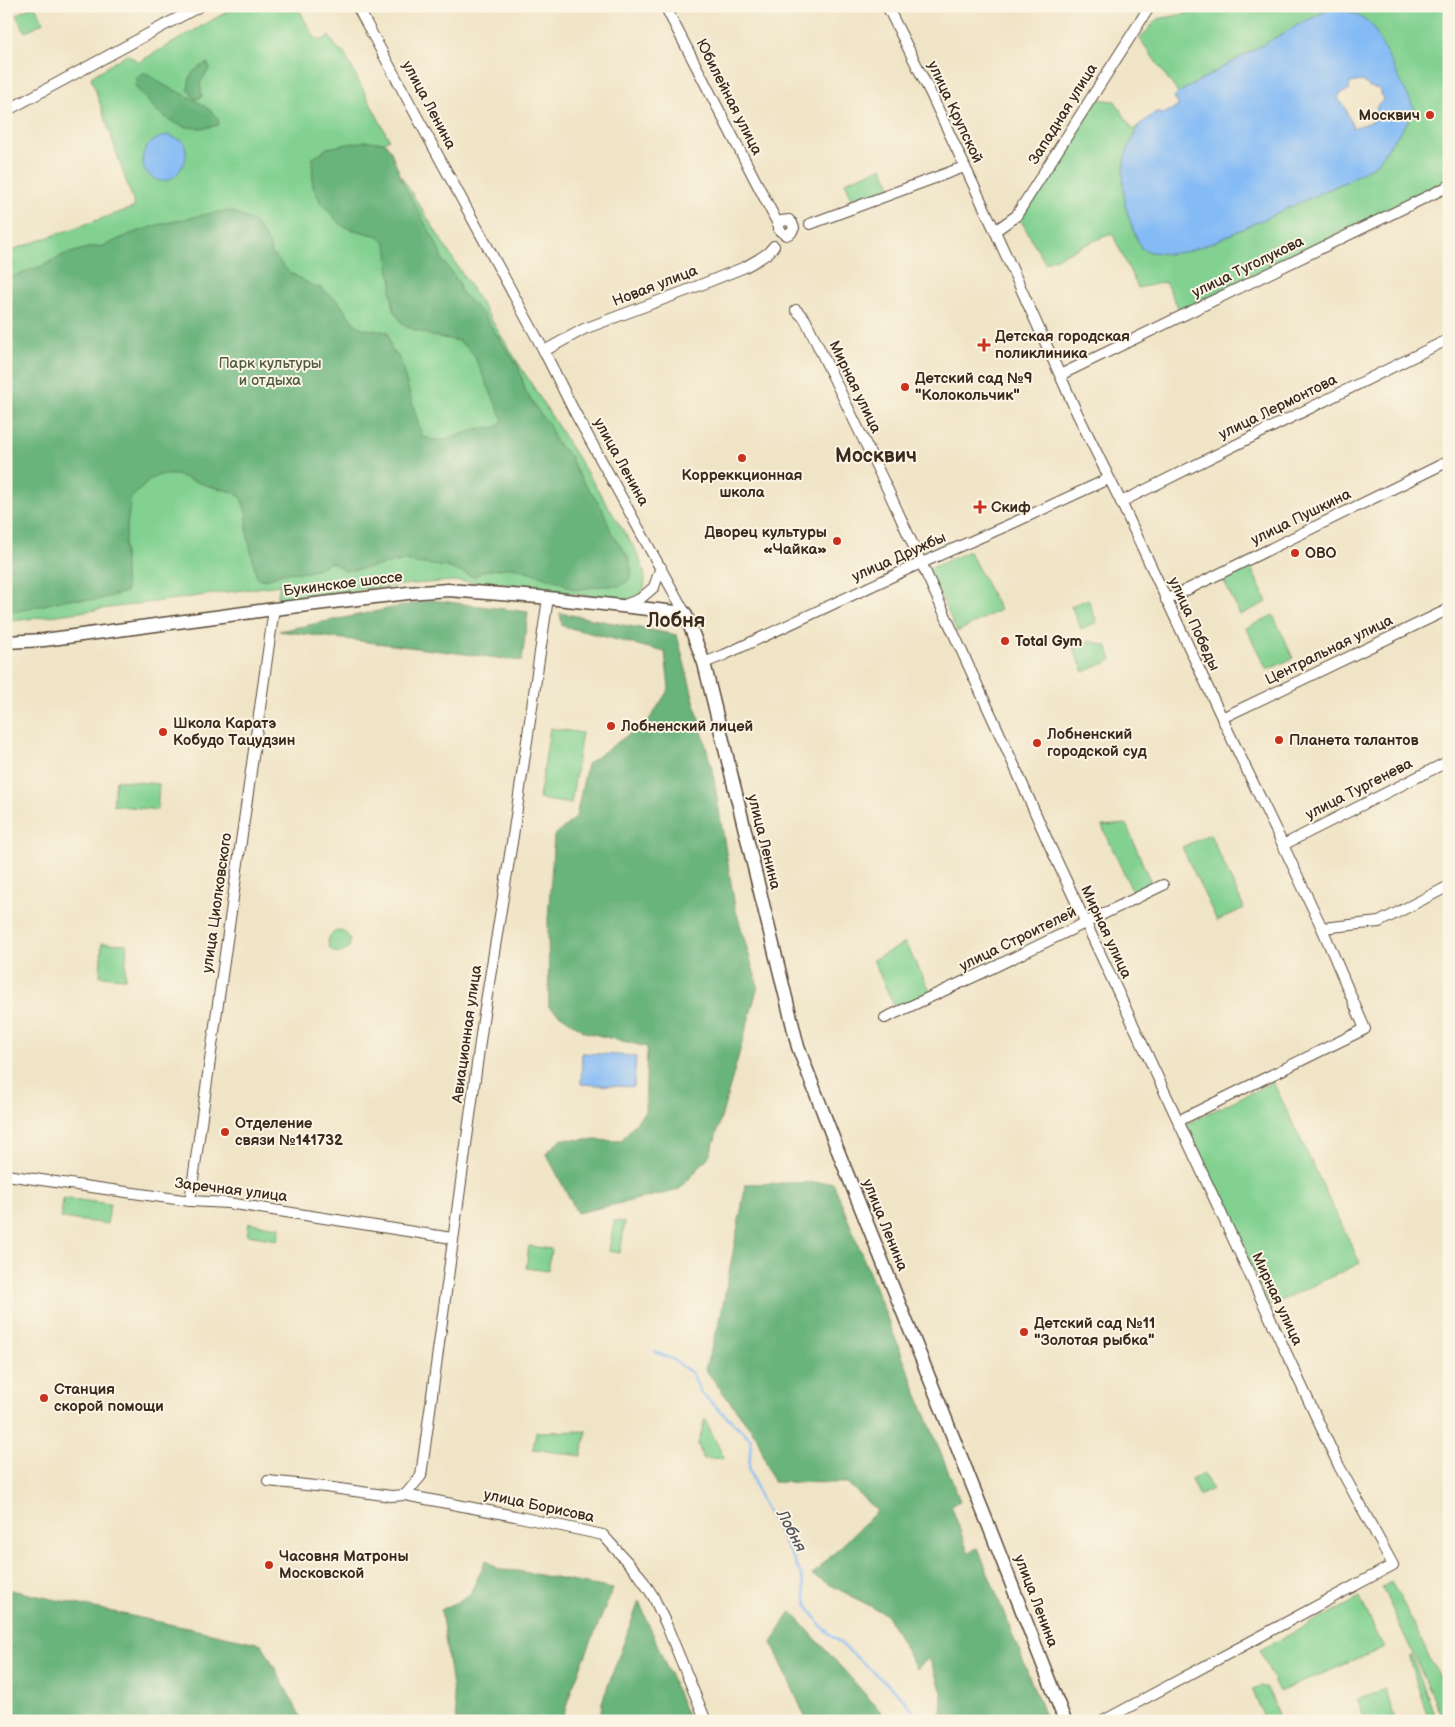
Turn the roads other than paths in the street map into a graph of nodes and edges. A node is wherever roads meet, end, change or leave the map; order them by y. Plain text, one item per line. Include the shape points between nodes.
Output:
1 (200, 6) edge
2 (357, 6) edge
3 (665, 6) edge
4 (887, 6) edge
5 (1150, 6) edge
6 (6, 110) edge
7 (964, 167) junction
8 (1449, 186) edge
9 (786, 227) junction
10 (995, 231) junction
11 (796, 310) dead end
12 (1449, 339) edge
13 (544, 351) junction
14 (1060, 375) junction
15 (1449, 461) edge
16 (1108, 479) junction
17 (1121, 502) junction
18 (921, 563) junction
19 (661, 567) junction
20 (548, 598) junction
21 (1166, 600) junction
22 (622, 606) junction
23 (274, 609) junction
24 (1449, 610) edge
25 (685, 613) junction
26 (6, 642) edge
27 (704, 663) junction
28 (1222, 718) junction
29 (1449, 761) edge
30 (1283, 845) junction
31 (1163, 885) dead end
32 (1449, 886) edge
33 (1086, 923) junction
34 (1322, 928) junction
35 (884, 1018) dead end
36 (1178, 1121) junction
37 (6, 1175) edge
38 (190, 1201) junction
39 (452, 1238) junction
40 (268, 1481) dead end
41 (405, 1495) junction
42 (706, 1721) edge
43 (1065, 1721) edge
44 (1103, 1721) edge

1 - 6 street
2 - 13 street, улица Ленина
3 - 9 street, Юбилейная улица via 766,202
4 - 7 street, улица Крупской
5 - 10 street, Западная улица via 1016,216
7 - 9 street via 810,224
7 - 10 street, улица Крупской
8 - 14 street, улица Туголукова
9 - 13 street, Новая улица via 774,246 759,259 584,329
10 - 14 street, улица Победы
11 - 18 street, Мирная улица via 814,337
12 - 17 street, улица Лермонтова
13 - 19 street, улица Ленина
14 - 16 street, улица Победы
15 - 21 street, улица Пушкина
16 - 17 street, улица Победы
16 - 18 street, улица Дружбы
17 - 21 street, улица Победы
18 - 27 street, улица Дружбы
18 - 33 street, Мирная улица
19 - 22 street via 654,588 640,599
19 - 25 street, улица Ленина
20 - 22 main road, Букинское шоссе
20 - 23 main road, Букинское шоссе via 448,590
20 - 39 street, Авиационная улица
21 - 28 street, улица Победы
22 - 25 main road, Букинское шоссе
23 - 26 main road, Букинское шоссе via 101,633
23 - 38 street, улица Циолковского
24 - 28 street, Центральная улица
25 - 27 main road, улица Ленина
27 - 43 main road, улица Ленина via 798,1047
28 - 30 street, улица Победы
29 - 30 street, улица Тургенева
30 - 34 street, улица Победы
31 - 33 street, улица Строителей
32 - 34 street via 1379,922
33 - 35 street, улица Строителей
33 - 36 street, Мирная улица
34 - 36 street, улица Победы via 1365,1029
36 - 44 street, Мирная улица via 1339,1466 1393,1565
37 - 38 street, Заречная улица
38 - 39 street, Заречная улица via 228,1203
39 - 41 street, Авиационная улица via 421,1476
40 - 41 street, улица Борисова
41 - 42 street, улица Борисова via 603,1535 640,1576 653,1596

